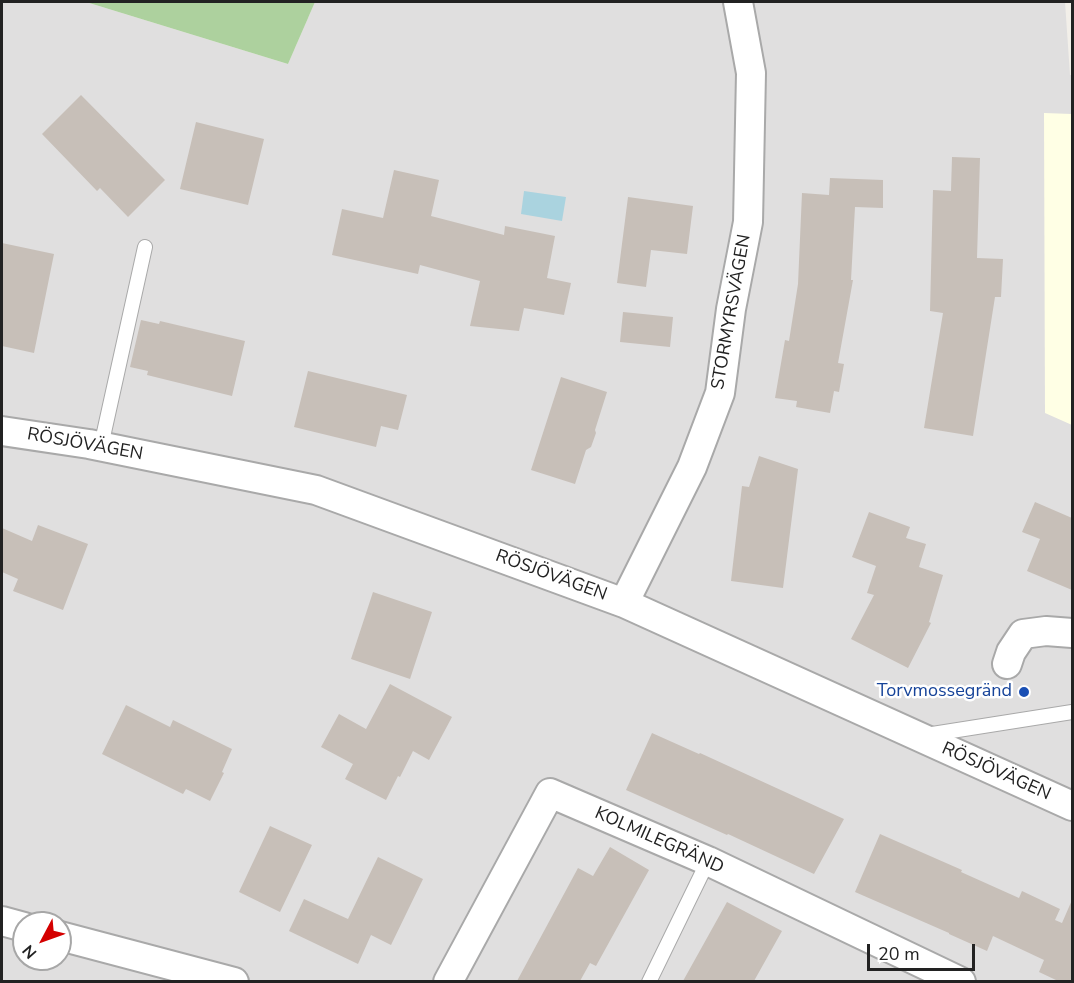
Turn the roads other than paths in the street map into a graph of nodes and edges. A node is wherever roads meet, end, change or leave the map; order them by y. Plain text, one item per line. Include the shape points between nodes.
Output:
1 (738, 2) edge
2 (145, 247) dead end
3 (2, 431) edge
4 (101, 446) junction
5 (624, 603) junction
6 (1072, 633) edge
7 (1007, 664) dead end
8 (1072, 712) edge
9 (916, 736) junction
10 (1072, 806) edge
11 (708, 861) junction
12 (72, 939) edge
13 (234, 981) edge
14 (448, 981) edge
15 (649, 981) edge
16 (961, 981) edge

1 - 5 street, STORMYRSVÄGEN via 751,73 748,222 720,393 692,467
2 - 4 lane
3 - 4 street, RÖSJÖVÄGEN
4 - 5 street, RÖSJÖVÄGEN via 316,490
5 - 9 street, RÖSJÖVÄGEN
6 - 7 street via 1023,634
8 - 9 lane
9 - 10 street, RÖSJÖVÄGEN
11 - 14 street, KOLMILEGRÄND via 550,793
11 - 15 lane
11 - 16 street, KOLMILEGRÄND
12 - 13 street

